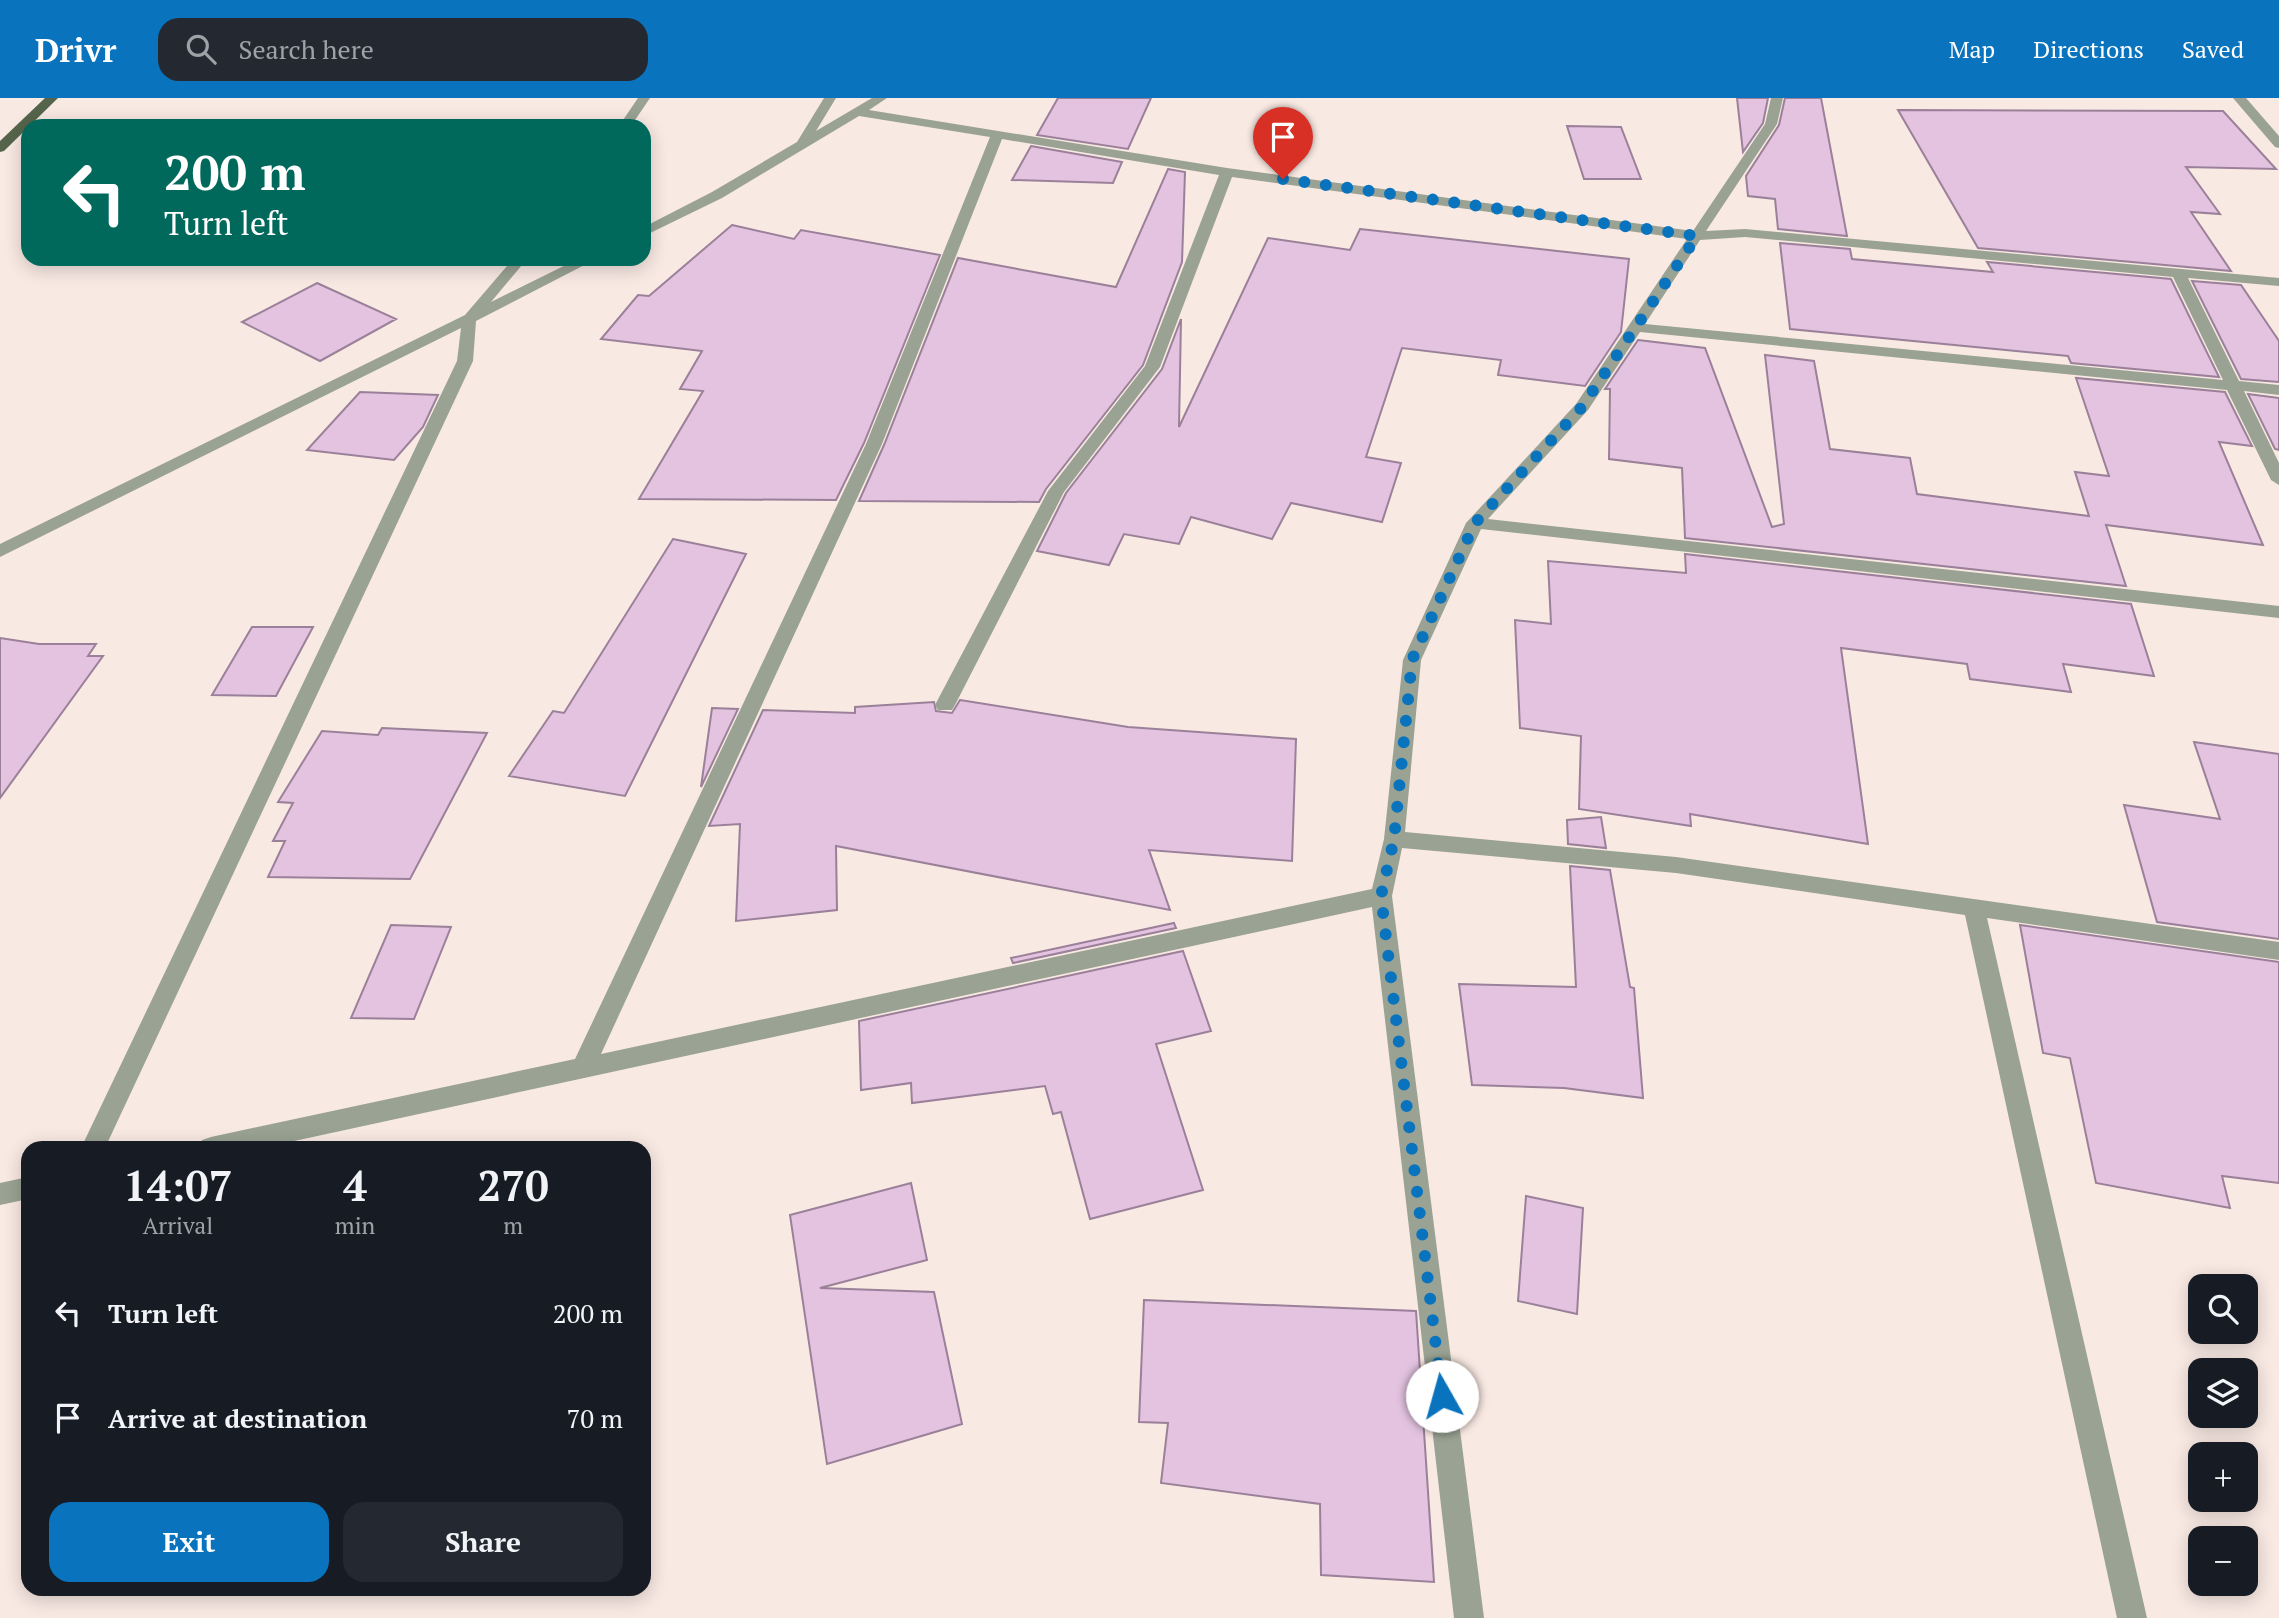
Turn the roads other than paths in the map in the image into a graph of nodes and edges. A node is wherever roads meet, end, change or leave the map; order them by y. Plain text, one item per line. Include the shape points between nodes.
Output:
1 (52, 98) edge
2 (644, 98) edge
3 (830, 98) edge
4 (881, 98) edge
5 (1777, 98) edge
6 (2239, 98) edge
7 (858, 112) junction
8 (30, 119) edge
9 (630, 119) edge
10 (21, 128) edge
11 (998, 134) junction
12 (2279, 144) edge
13 (800, 146) junction
14 (0, 148) edge
15 (1227, 172) junction
16 (651, 228) edge
17 (1697, 236) junction
18 (514, 266) edge
19 (575, 266) edge
20 (2178, 272) junction
21 (2279, 282) edge
22 (469, 319) junction
23 (1635, 327) junction
24 (2234, 387) junction
25 (2279, 390) edge
26 (2279, 480) edge
27 (1475, 523) junction
28 (0, 551) edge
29 (2279, 612) edge
30 (945, 705) dead end
31 (1394, 839) junction
32 (1381, 896) junction
33 (1974, 908) junction
34 (2279, 951) edge
35 (583, 1068) junction
36 (96, 1141) edge
37 (244, 1141) edge
38 (21, 1190) edge
39 (0, 1194) edge
40 (1469, 1618) edge
41 (2132, 1618) edge

1 - 8 main road
2 - 9 street
3 - 13 street
4 - 7 street
5 - 17 street via 1771,124
6 - 12 street
7 - 11 street
7 - 13 street
10 - 14 main road
11 - 15 street
11 - 35 street via 874,444
13 - 16 street
15 - 17 street
15 - 30 street via 1152,367 1056,491
17 - 20 street via 1745,233
17 - 23 street
18 - 22 street
19 - 22 street
20 - 21 street
20 - 24 street
22 - 28 street
22 - 36 street via 465,361
23 - 24 street
23 - 27 street via 1582,407
24 - 25 street
24 - 26 street
27 - 29 street
27 - 31 street via 1412,660
31 - 32 street
31 - 33 street via 1676,865
32 - 35 street
32 - 40 street
33 - 34 street
33 - 41 street
35 - 37 street
38 - 39 street

